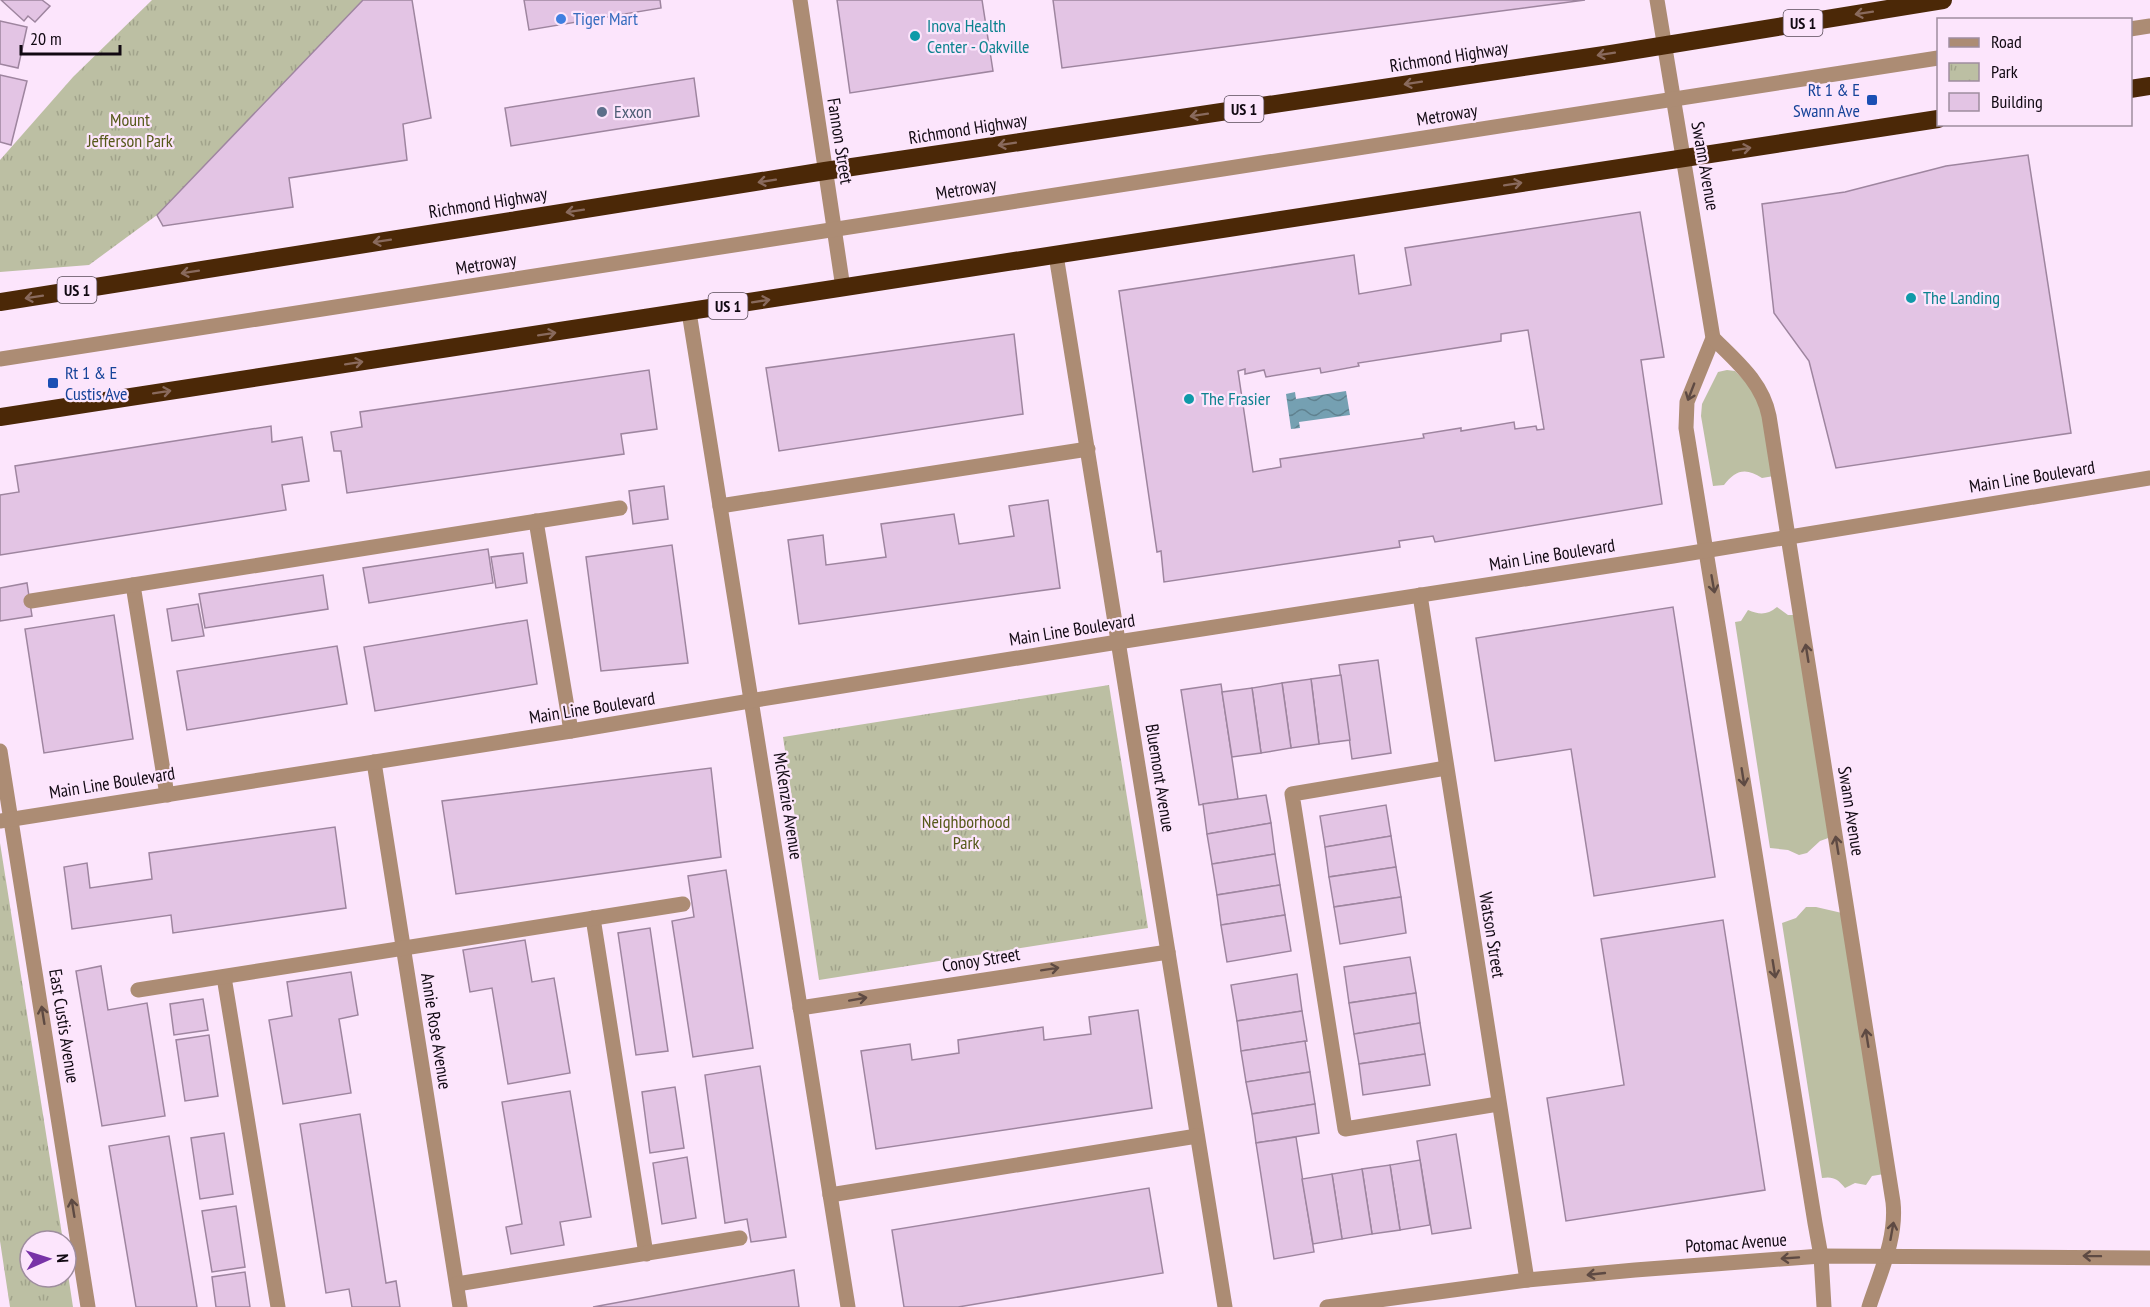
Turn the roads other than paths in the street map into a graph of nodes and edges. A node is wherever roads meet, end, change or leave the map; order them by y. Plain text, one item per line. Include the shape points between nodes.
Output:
1 (800, 0) edge
2 (1657, 0) edge
3 (1943, 0) edge
4 (2150, 26) edge
5 (2132, 29) edge
6 (1664, 45) junction
7 (1937, 58) edge
8 (2150, 86) edge
9 (2132, 89) edge
10 (1674, 99) junction
11 (1937, 119) edge
12 (1684, 158) junction
13 (825, 171) junction
14 (834, 229) junction
15 (1056, 255) junction
16 (843, 288) junction
17 (0, 302) edge
18 (689, 312) junction
19 (1713, 338) junction
20 (0, 359) edge
21 (0, 417) edge
22 (1088, 449) junction
23 (2150, 478) edge
24 (720, 506) junction
25 (620, 508) dead end
26 (536, 521) junction
27 (1788, 537) junction
28 (1707, 551) junction
29 (133, 585) junction
30 (1420, 595) junction
31 (31, 601) dead end
32 (1118, 642) junction
33 (751, 700) junction
34 (571, 732) junction
35 (0, 751) edge
36 (374, 762) junction
37 (1446, 768) junction
38 (167, 795) junction
39 (5, 820) edge
40 (683, 904) dead end
41 (593, 918) junction
42 (404, 948) junction
43 (1168, 952) junction
44 (224, 977) junction
45 (138, 990) dead end
46 (800, 1008) junction
47 (1498, 1104) junction
48 (1197, 1136) junction
49 (830, 1195) junction
50 (740, 1238) dead end
51 (646, 1254) junction
52 (1886, 1255) junction
53 (1821, 1256) junction
54 (2150, 1258) edge
55 (1527, 1281) junction
56 (457, 1284) junction
57 (88, 1307) edge
58 (278, 1307) edge
59 (460, 1307) edge
60 (848, 1307) edge
61 (1225, 1307) edge
62 (1327, 1307) edge
63 (1824, 1307) edge
64 (1869, 1307) edge

1 - 13 street, Fannon Street
2 - 6 street, Swann Avenue
3 -> 6 highway, Richmond Highway / US 1
4 - 5 street
6 - 10 street, Swann Avenue
6 -> 13 highway, Richmond Highway / US 1
7 - 10 street, Metroway
8 - 9 highway
10 - 12 street, Swann Avenue
10 - 14 street, Metroway
12 -> 11 highway, US 1
15 -> 12 highway, US 1
12 - 19 street, Swann Avenue
13 - 14 street, Fannon Street
13 -> 17 highway, Richmond Highway / US 1
14 - 16 street, Fannon Street
14 - 20 street, Metroway
15 - 16 highway, US 1
15 - 22 street, Bluemont Avenue
18 -> 16 highway, US 1
21 -> 18 highway, US 1
18 - 24 street, McKenzie Avenue
19 - 27 street, Swann Avenue via 1751,377 1766,400
19 -> 28 street via 1685,416
22 - 24 street
22 - 32 street, Bluemont Avenue
23 - 27 street, Main Line Boulevard
24 - 33 street, McKenzie Avenue
25 - 26 street
26 - 29 street
26 - 34 street
27 - 28 street, Main Line Boulevard
52 -> 27 street, Swann Avenue via 1894,1220 1893,1202
28 - 30 street, Main Line Boulevard
28 -> 53 street
29 - 31 street
29 - 38 street
30 - 32 street, Main Line Boulevard
30 - 37 street, Watson Street
32 - 33 street, Main Line Boulevard
32 - 43 street, Bluemont Avenue
33 - 34 street, Main Line Boulevard
33 - 46 street, McKenzie Avenue
34 - 36 street, Main Line Boulevard
35 - 39 street, East Custis Avenue
36 - 38 street, Main Line Boulevard
36 - 42 street, Annie Rose Avenue
37 - 47 street, Watson Street
37 - 47 street via 1292,794 1345,1130
38 - 39 street, Main Line Boulevard
57 -> 39 street, East Custis Avenue
40 - 41 street
41 - 42 street
41 - 51 street
42 - 44 street
42 - 56 street, Annie Rose Avenue
46 -> 43 street, Conoy Street
43 - 48 street, Bluemont Avenue
44 - 45 street
44 - 58 street
46 - 49 street, McKenzie Avenue
47 - 55 street, Watson Street
48 - 49 street
48 - 61 street, Bluemont Avenue
49 - 60 street, McKenzie Avenue
50 - 51 street
51 - 56 street
52 - 53 street, Potomac Avenue
54 -> 52 street, Potomac Avenue
52 - 64 street, Swann Avenue
53 -> 55 street, Potomac Avenue
53 - 63 street
55 - 62 street, Potomac Avenue
56 - 59 street, Annie Rose Avenue

